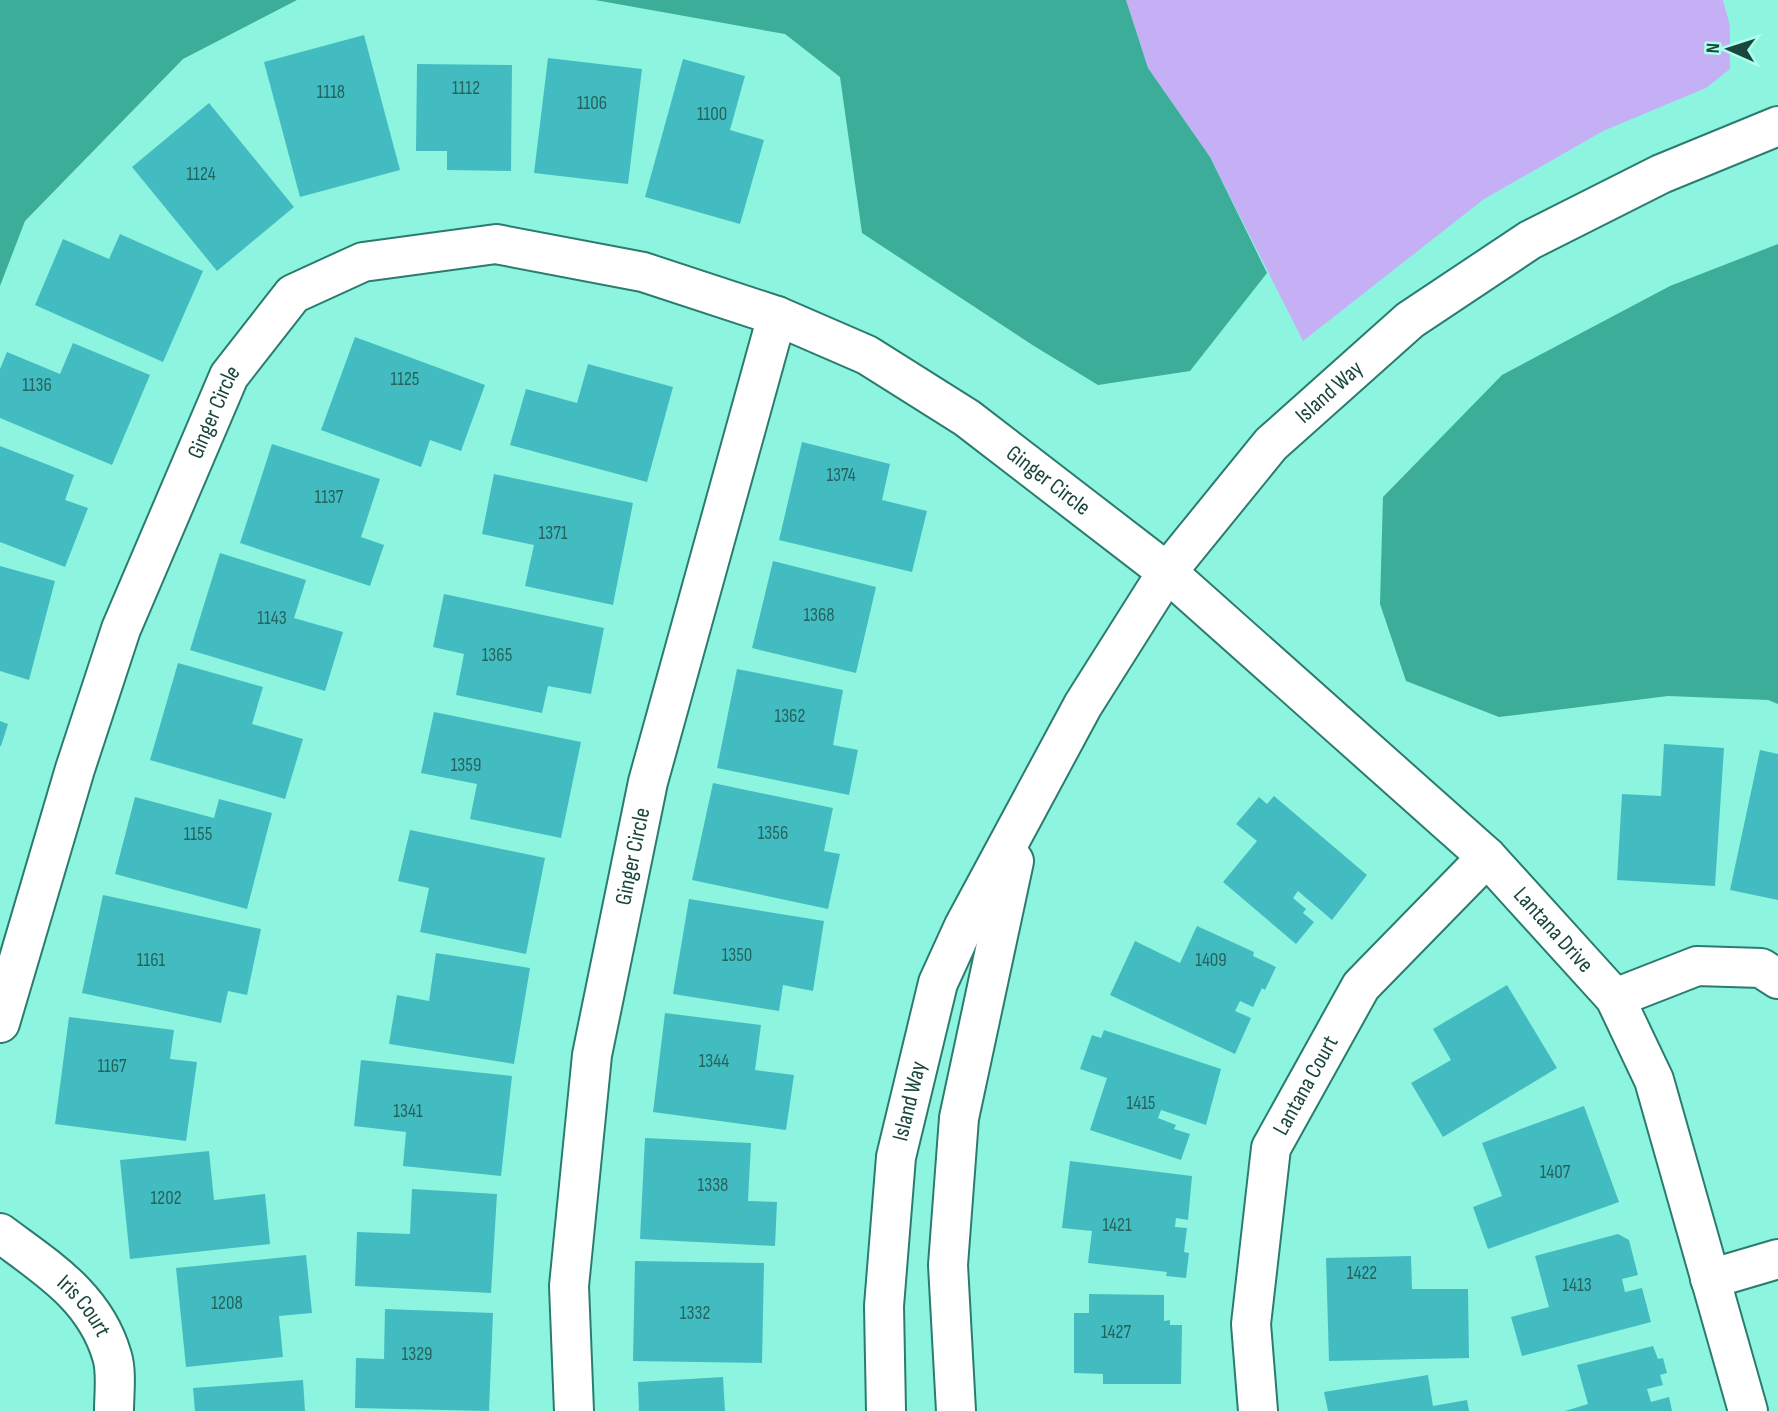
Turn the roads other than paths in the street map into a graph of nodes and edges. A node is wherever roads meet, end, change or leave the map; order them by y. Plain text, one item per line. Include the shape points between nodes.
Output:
1 (1778, 126) edge
2 (777, 316) junction
3 (1167, 572) junction
4 (1025, 815) junction
5 (1487, 857) junction
6 (1778, 979) edge
7 (1615, 998) junction
8 (0, 1023) edge
9 (0, 1233) edge
10 (1778, 1259) edge
11 (1710, 1279) junction
12 (114, 1411) edge
13 (574, 1411) edge
14 (886, 1411) edge
15 (956, 1411) edge
16 (1258, 1411) edge
17 (1748, 1411) edge

1 - 3 street, Island Way via 1661,174 1530,240 1410,320 1271,444
2 - 3 street, Ginger Circle via 867,355 967,418
2 - 8 street, Ginger Circle via 643,272 496,244 363,262 293,294 229,376 121,629
2 - 13 street, Ginger Circle via 648,782 592,1055 569,1286
3 - 4 street, Island Way via 1083,705
3 - 5 street, Lantana Drive
4 - 14 street, Island Way via 938,983 897,1157 884,1307
4 - 15 street, Island Way via 959,1118 948,1265
5 - 7 street, Lantana Drive
5 - 16 street, Lantana Court via 1361,986 1270,1148 1251,1324
6 - 7 street via 1761,968 1697,966
7 - 11 street, Lantana Drive via 1654,1080
9 - 12 street, Iris Court via 69,1284 97,1319 113,1358
10 - 11 street
11 - 17 street, Lantana Drive

